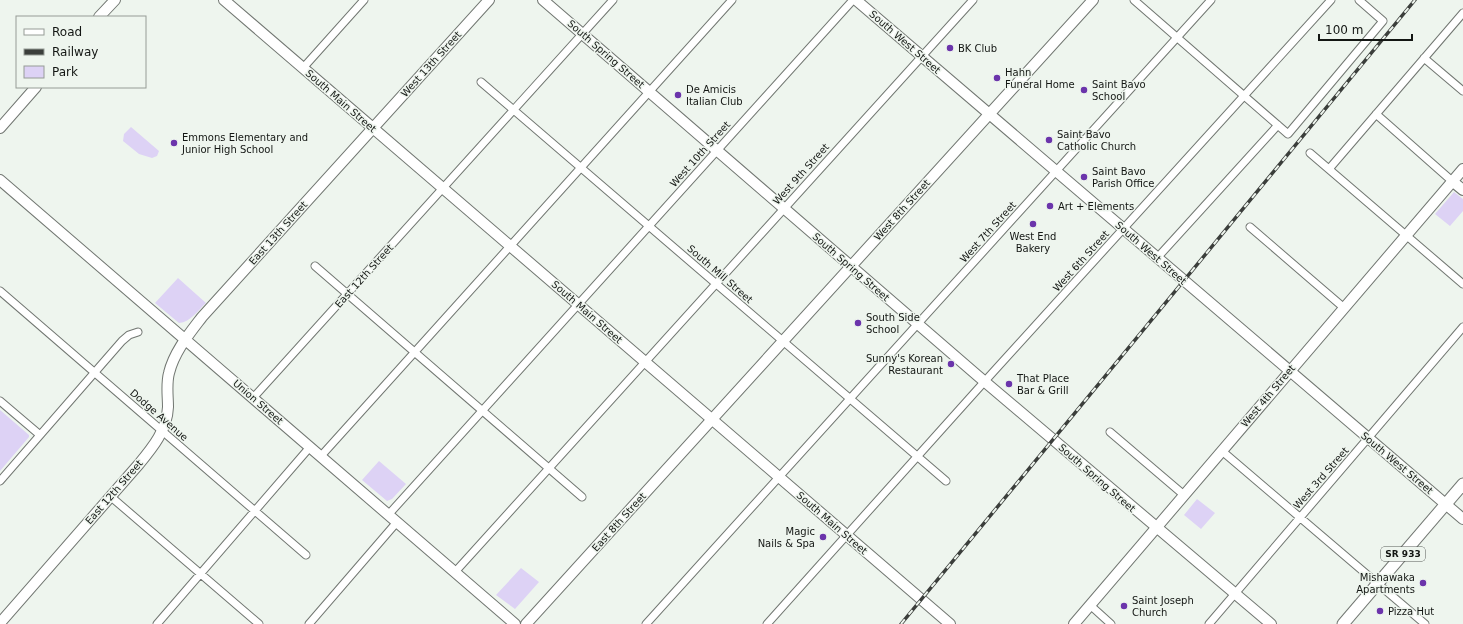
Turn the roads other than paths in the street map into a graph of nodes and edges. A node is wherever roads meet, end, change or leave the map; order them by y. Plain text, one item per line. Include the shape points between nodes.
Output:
1 (115, 0) edge
2 (224, 0) edge
3 (364, 0) edge
4 (489, 0) edge
5 (543, 0) edge
6 (613, 0) edge
7 (732, 0) edge
8 (854, 0) edge
9 (973, 0) edge
10 (1093, 0) edge
11 (1134, 0) edge
12 (1211, 0) edge
13 (1331, 0) edge
14 (1359, 0) edge
15 (1463, 13) edge
16 (101, 16) edge
17 (582, 34) junction
18 (1177, 38) junction
19 (921, 57) junction
20 (1424, 58) junction
21 (303, 68) junction
22 (481, 82) dead end
23 (35, 88) edge
24 (1463, 91) edge
25 (650, 92) junction
26 (1244, 96) junction
27 (514, 110) junction
28 (1376, 114) junction
29 (989, 115) junction
30 (1278, 125) junction
31 (0, 128) edge
32 (373, 128) junction
33 (717, 150) junction
34 (1310, 153) dead end
35 (581, 168) junction
36 (1463, 168) edge
37 (1328, 169) junction
38 (1056, 172) junction
39 (0, 180) edge
40 (1452, 181) junction
41 (442, 189) junction
42 (1463, 190) edge
43 (783, 209) junction
44 (649, 226) junction
45 (1250, 227) dead end
46 (1123, 229) junction
47 (1405, 235) junction
48 (510, 246) junction
49 (1157, 258) junction
50 (315, 266) dead end
51 (851, 266) junction
52 (716, 283) junction
53 (1463, 284) edge
54 (0, 291) edge
55 (347, 295) junction
56 (577, 304) junction
57 (1343, 308) junction
58 (918, 324) junction
59 (1463, 327) edge
60 (138, 332) dead end
61 (185, 340) junction
62 (782, 342) junction
63 (414, 352) junction
64 (645, 362) junction
65 (94, 372) junction
66 (1290, 372) junction
67 (984, 381) junction
68 (254, 398) junction
69 (849, 398) junction
70 (0, 401) edge
71 (482, 410) junction
72 (712, 420) junction
73 (162, 431) junction
74 (1110, 432) dead end
75 (40, 435) junction
76 (1369, 439) junction
77 (310, 447) junction
78 (1222, 451) junction
79 (321, 456) junction
80 (918, 457) junction
81 (548, 468) junction
82 (779, 477) junction
83 (0, 481) edge
84 (946, 481) dead end
85 (1463, 484) edge
86 (1184, 495) junction
87 (110, 496) junction
88 (582, 497) dead end
89 (1446, 505) junction
90 (255, 510) junction
91 (389, 514) junction
92 (1300, 518) junction
93 (1463, 519) edge
94 (397, 522) junction
95 (1156, 528) junction
96 (846, 536) junction
97 (306, 555) dead end
98 (455, 572) junction
99 (202, 574) junction
100 (1378, 583) junction
101 (1236, 594) junction
102 (1090, 605) junction
103 (2, 622) edge
104 (157, 624) edge
105 (259, 624) edge
106 (309, 624) edge
107 (515, 624) edge
108 (526, 624) edge
109 (646, 624) edge
110 (767, 624) edge
111 (950, 624) edge
112 (1074, 624) edge
113 (1111, 624) edge
114 (1209, 624) edge
115 (1271, 624) edge
116 (1344, 624) edge
117 (1425, 624) edge

1 - 16 street
2 - 21 street, South Main Street
3 - 21 street
4 - 32 street, West 13th Street
5 - 17 street, South Spring Street
6 - 17 street, East 12th Street
7 - 25 street
8 - 19 street, South West Street
8 - 33 street, West 10th Street
9 - 19 street, West 9th Street
10 - 29 street, West 8th Street
11 - 18 street
12 - 18 street, West 7th Street
13 - 26 street, West 6th Street
14 - 30 street via 1383,21 1288,134
15 - 20 street
17 - 25 street, South Spring Street
17 - 27 street, East 12th Street
18 - 26 street
18 - 38 street, West 7th Street
19 - 29 street, South West Street
19 - 43 street, West 9th Street
20 - 24 street
20 - 28 street
21 - 32 street, South Main Street
22 - 27 street, South Mill Street
23 - 31 street
25 - 33 street, South Spring Street
25 - 35 street
26 - 30 street
26 - 46 street, West 6th Street
27 - 35 street, South Mill Street
27 - 41 street, East 12th Street
28 - 37 street
28 - 40 street
29 - 38 street, South West Street
29 - 51 street, West 8th Street
30 - 49 street
32 - 41 street, South Main Street
32 - 61 street, East 13th Street via 211,306
33 - 43 street, South Spring Street
33 - 44 street, West 10th Street
34 - 37 street
35 - 44 street, South Mill Street
35 - 48 street
36 - 40 street, West 4th Street
37 - 47 street
38 - 46 street, South West Street
38 - 58 street, West 7th Street
39 - 61 street, Union Street
40 - 42 street
40 - 47 street, West 4th Street
41 - 48 street, South Main Street
41 - 55 street, East 12th Street
43 - 51 street, South Spring Street
43 - 52 street, West 9th Street
44 - 52 street, South Mill Street
44 - 56 street, West 10th Street
45 - 57 street
46 - 49 street, South West Street
46 - 67 street, West 6th Street
47 - 53 street
47 - 57 street, West 4th Street
48 - 56 street, South Main Street
48 - 63 street
49 - 66 street, South West Street
50 - 55 street
51 - 58 street, South Spring Street
51 - 62 street, West 8th Street
52 - 62 street, South Mill Street
52 - 64 street, West 9th Street
54 - 65 street, Dodge Avenue
55 - 63 street
55 - 68 street, East 12th Street
56 - 64 street, South Main Street
56 - 71 street, West 10th Street
57 - 66 street, West 4th Street
58 - 67 street, South Spring Street
58 - 69 street, West 7th Street
59 - 76 street, West 3rd Street
60 - 65 street via 122,341
61 - 68 street, Union Street
61 - 73 street, East 12th Street via 169,373 168,408
62 - 69 street, South Mill Street
62 - 72 street, West 8th Street
63 - 71 street
63 - 79 street
64 - 72 street, South Main Street
64 - 81 street, West 9th Street
65 - 73 street, Dodge Avenue
65 - 75 street
66 - 76 street, South West Street
66 - 78 street, West 4th Street
67 - 80 street, West 6th Street
67 - 95 street, South Spring Street
68 - 77 street, Union Street
69 - 80 street, South Mill Street
69 - 82 street, West 7th Street
70 - 75 street
71 - 81 street
71 - 91 street, West 10th Street
72 - 82 street, South Main Street
72 - 108 street, East 8th Street
73 - 87 street, East 12th Street via 152,448
73 - 90 street, Dodge Avenue
74 - 86 street
75 - 83 street
76 - 89 street, South West Street
76 - 92 street, West 3rd Street
77 - 79 street, Union Street
77 - 90 street
78 - 86 street, West 4th Street
78 - 92 street
79 - 91 street, Union Street
80 - 84 street, South Mill Street
80 - 96 street, West 6th Street
81 - 88 street
81 - 98 street, West 9th Street
82 - 96 street, South Main Street
82 - 109 street, West 7th Street
85 - 89 main road, SR 933
86 - 95 street, West 4th Street
87 - 99 street
87 - 103 street, East 12th Street
89 - 93 street, South West Street
89 - 100 main road, SR 933
90 - 97 street, Dodge Avenue
90 - 99 street
91 - 94 street, Union Street
92 - 100 street
92 - 101 street, West 3rd Street
94 - 98 street, Union Street
94 - 106 street
95 - 101 street, South Spring Street
95 - 102 street, West 4th Street
96 - 110 street, West 6th Street
96 - 111 street, South Main Street
98 - 107 street, Union Street
99 - 104 street
99 - 105 street
100 - 116 main road, SR 933
100 - 117 street
101 - 114 street, West 3rd Street
101 - 115 street, South Spring Street
102 - 112 street, West 4th Street
102 - 113 street

